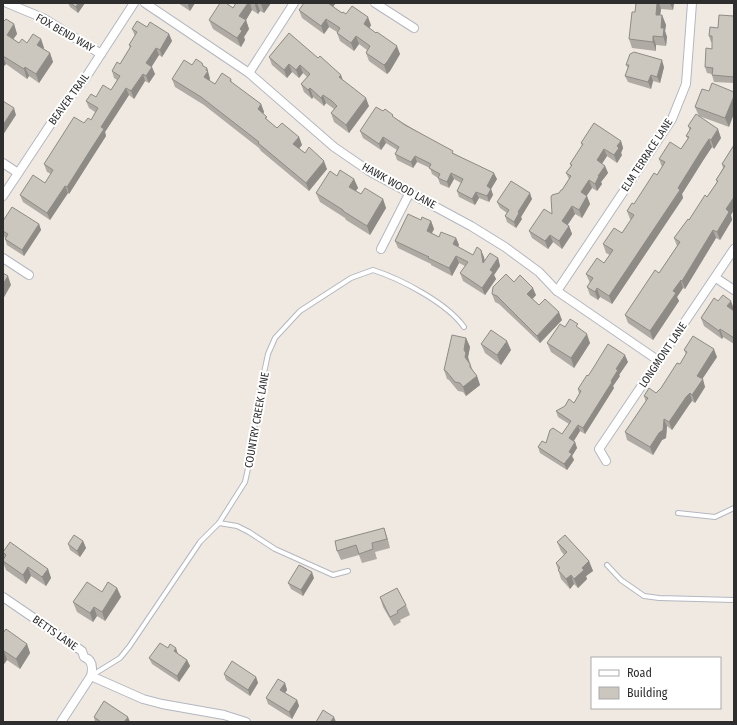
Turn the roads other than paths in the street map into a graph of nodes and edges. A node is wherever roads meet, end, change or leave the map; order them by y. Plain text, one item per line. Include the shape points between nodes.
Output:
1 (7, 3) edge
2 (134, 3) edge
3 (145, 3) edge
4 (294, 3) edge
5 (375, 3) edge
6 (692, 3) edge
7 (414, 28) dead end
8 (101, 54) junction
9 (249, 73) junction
10 (3, 163) edge
11 (18, 173) junction
12 (410, 192) junction
13 (3, 196) edge
14 (734, 249) edge
15 (381, 250) dead end
16 (3, 258) edge
17 (29, 274) dead end
18 (716, 278) junction
19 (734, 290) edge
20 (557, 291) junction
21 (464, 327) dead end
22 (659, 361) junction
23 (606, 461) dead end
24 (734, 508) edge
25 (678, 513) dead end
26 (219, 523) junction
27 (607, 565) dead end
28 (348, 571) dead end
29 (3, 598) edge
30 (734, 600) edge
31 (91, 676) junction
32 (61, 722) edge
33 (246, 722) edge

1 - 8 street, FOX BEND WAY via 43,18
2 - 8 street, BEAVER TRAIL
3 - 9 street, HAWK WOOD LANE
4 - 9 street
5 - 7 street
6 - 20 street, ELM TERRACE LANE via 686,84 672,119
8 - 11 street, BEAVER TRAIL
9 - 12 street, HAWK WOOD LANE via 334,147 369,171
10 - 11 street
11 - 13 street, BEAVER TRAIL
12 - 15 street
12 - 20 street, HAWK WOOD LANE via 505,247 539,272
14 - 18 street, LONGMONT LANE
16 - 17 street
18 - 19 street
18 - 22 street, LONGMONT LANE
20 - 22 street, HAWK WOOD LANE
21 - 26 lane, COUNTRY CREEK LANE via 457,317 425,295 401,280 373,270 351,278 300,311 275,338 268,354 245,482
22 - 23 street, LONGMONT LANE via 599,449
24 - 25 lane via 715,517
26 - 28 lane via 237,526 276,549 333,575
26 - 31 lane, COUNTRY CREEK LANE via 200,542 120,658
27 - 30 lane via 621,580 644,596
29 - 31 street, BETTS LANE via 82,651 84,657 91,662
31 - 32 street
31 - 33 street via 142,699 224,715

